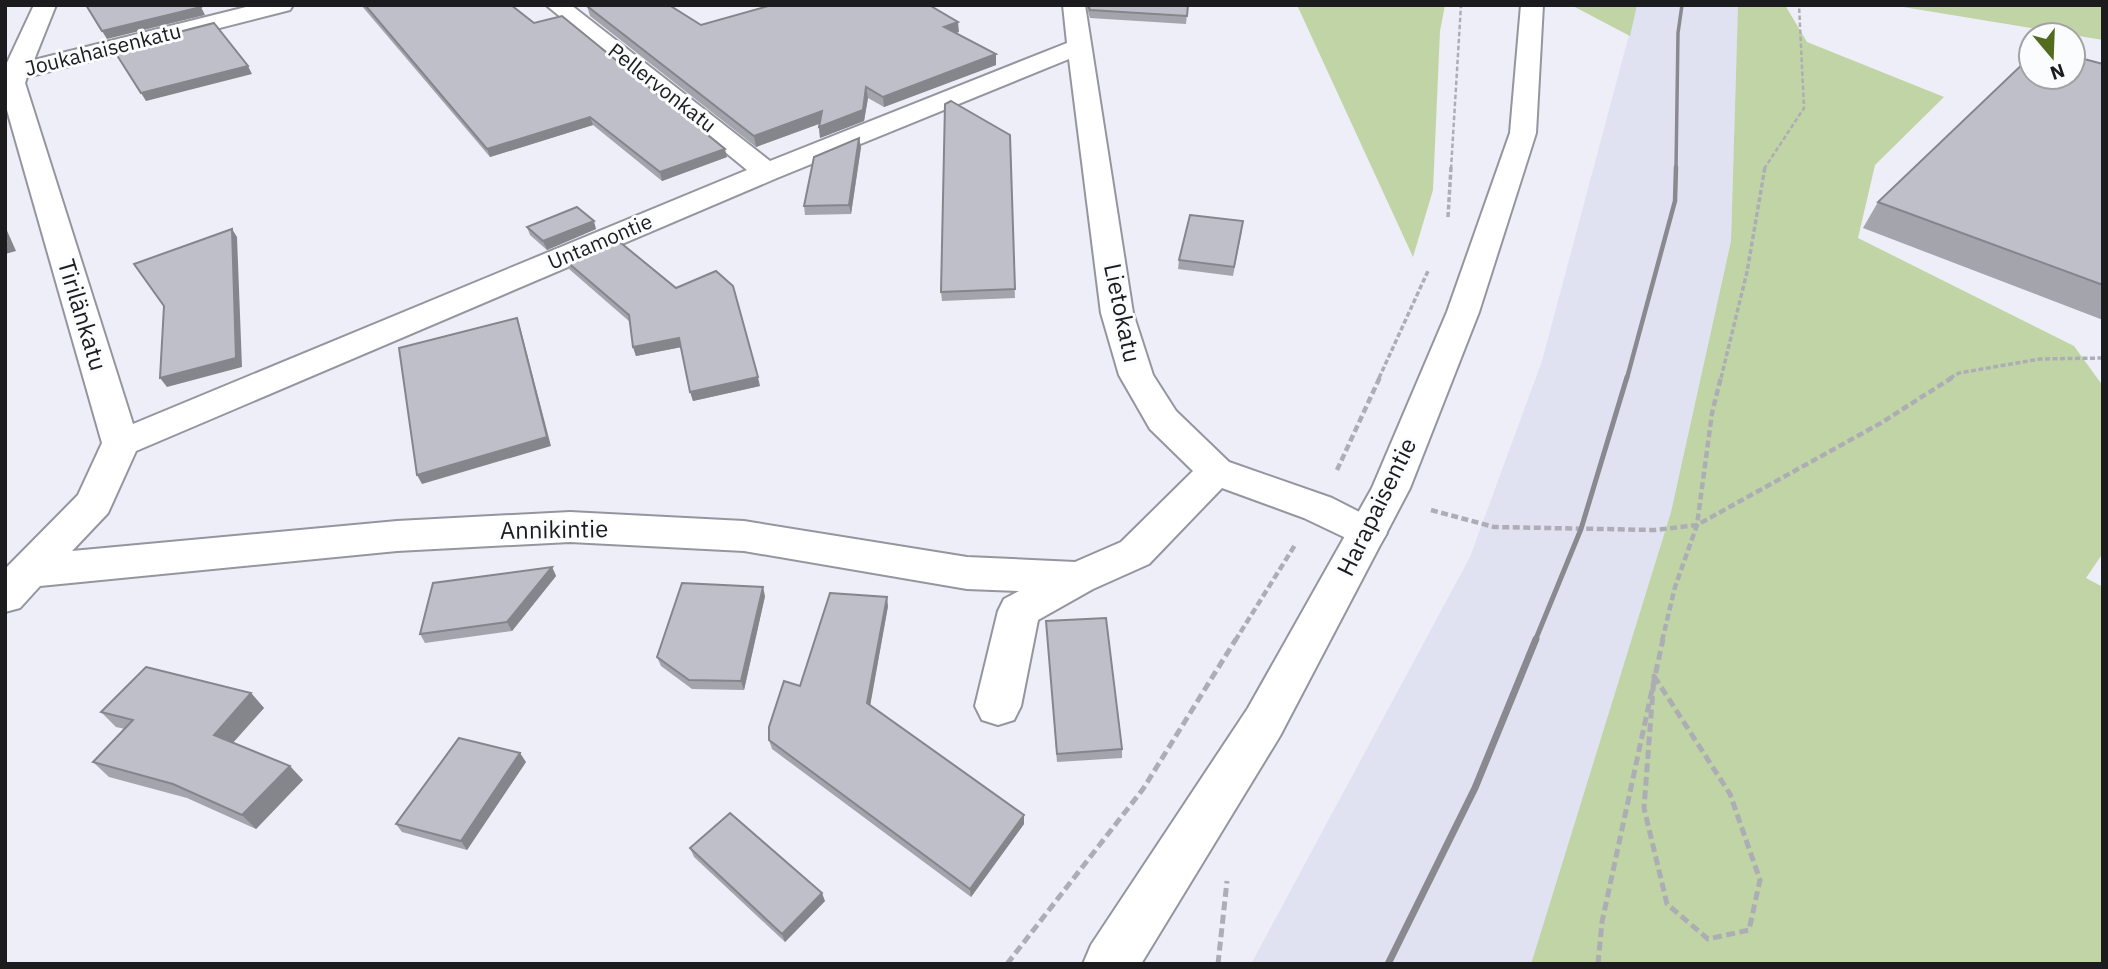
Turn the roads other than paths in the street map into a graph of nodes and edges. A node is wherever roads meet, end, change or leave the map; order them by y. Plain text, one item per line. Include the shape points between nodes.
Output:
1 (45, 5) edge
2 (282, 5) edge
3 (557, 5) edge
4 (1074, 5) edge
5 (1532, 5) edge
6 (1081, 46) junction
7 (12, 73) edge
8 (767, 172) junction
9 (121, 443) junction
10 (1216, 471) junction
11 (1367, 533) junction
12 (1078, 578) junction
13 (17, 583) edge
14 (998, 706) dead end
15 (1110, 964) edge

1 - 7 street, Tirilänkatu
2 - 7 street, Joukahaisenkatu
3 - 8 street, Pellervonkatu
4 - 6 street, Lietokatu
5 - 11 street, Harapaisentie via 1523,133 1464,312 1391,488
6 - 8 street, Untamontie
6 - 10 street, Lietokatu via 1117,313 1136,375 1163,420
7 - 9 street, Tirilänkatu
8 - 9 street, Untamontie
9 - 13 street via 94,503
10 - 11 street, Lietokatu via 1318,508
10 - 12 street via 1135,553
11 - 15 street, Harapaisentie via 1264,722
12 - 13 street, Annikintie via 967,573 744,536 570,527 397,537
12 - 14 street via 1019,611

